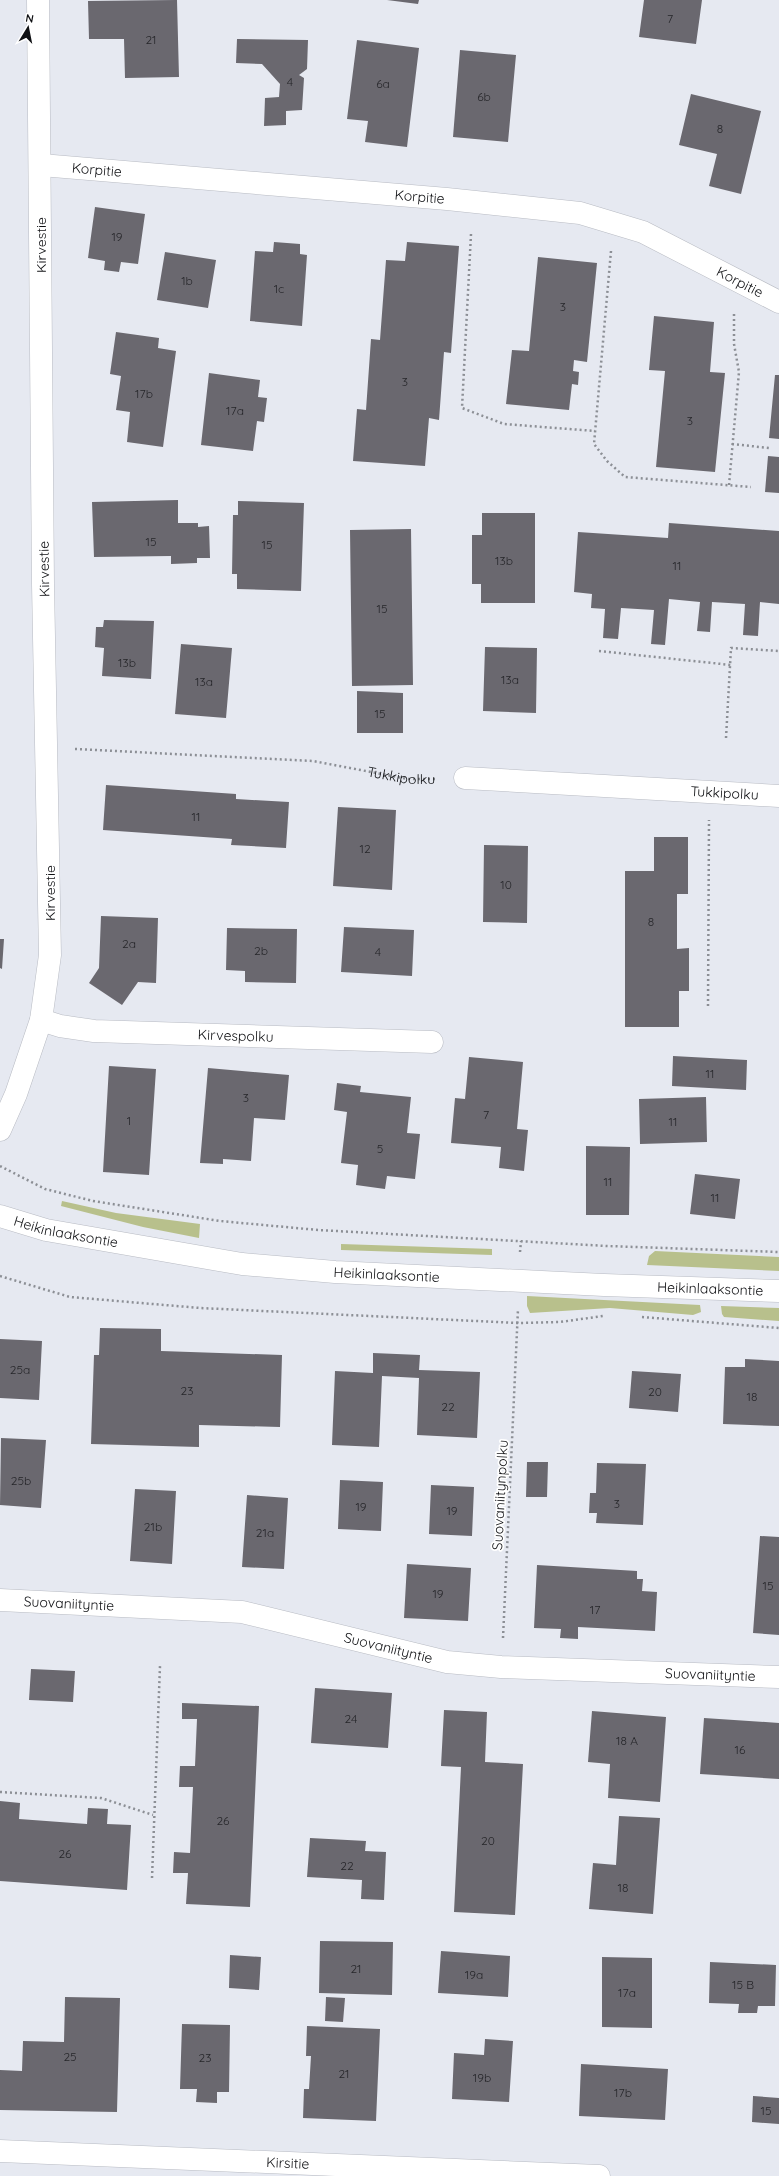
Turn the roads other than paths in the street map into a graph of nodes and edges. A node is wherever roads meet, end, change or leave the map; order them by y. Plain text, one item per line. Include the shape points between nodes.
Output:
1 (38, 0) edge
2 (41, 165) junction
3 (779, 302) edge
4 (465, 778) road end
5 (779, 796) edge
6 (40, 1020) junction
7 (432, 1042) dead end
8 (0, 1130) edge
9 (0, 1216) edge
10 (779, 1290) edge
11 (0, 1600) edge
12 (779, 1676) edge
13 (0, 2151) edge
14 (599, 2176) edge

1 - 2 street, Kirvestie
2 - 3 street, Korpitie via 468,201 580,213 642,232
2 - 6 street, Kirvestie via 50,955
4 - 5 street, Tukkipolku
6 - 7 street, Kirvespolku via 94,1031
6 - 8 street, Kirvestie via 16,1094
9 - 10 street, Heikinlaaksontie via 46,1230 242,1264 335,1272 604,1285
11 - 12 street, Suovaniityntie via 242,1612 447,1662 501,1667
13 - 14 street, Kirsitie

